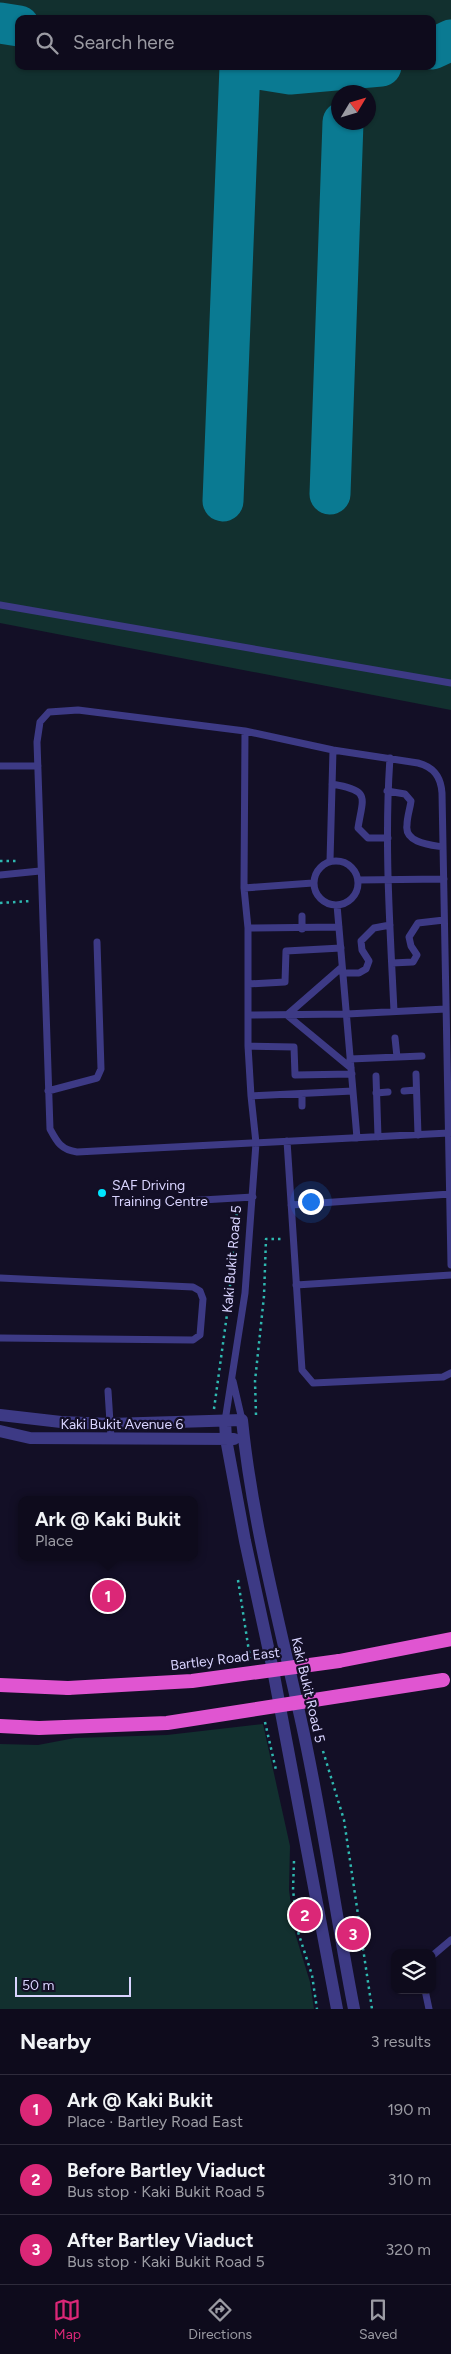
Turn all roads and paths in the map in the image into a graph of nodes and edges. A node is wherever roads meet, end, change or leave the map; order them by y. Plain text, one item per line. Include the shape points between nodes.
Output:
1 (0, 605) edge
2 (451, 683) edge
3 (245, 731) junction
4 (333, 750) junction
5 (390, 758) junction
6 (0, 766) edge
7 (38, 766) junction
8 (332, 784) junction
9 (387, 791) junction
10 (388, 838) junction
11 (443, 847) junction
12 (330, 861) junction
13 (40, 871) junction
14 (0, 875) edge
15 (358, 880) junction
16 (388, 880) junction
17 (444, 880) junction
18 (313, 883) junction
19 (244, 888) junction
20 (41, 900) junction
21 (0, 904) edge
22 (337, 906) junction
23 (302, 916) dead end
24 (444, 920) junction
25 (390, 925) junction
26 (339, 927) junction
27 (248, 928) junction
28 (302, 928) junction
29 (98, 942) dead end
30 (341, 948) junction
31 (392, 963) junction
32 (343, 970) junction
33 (249, 984) junction
34 (446, 1009) junction
35 (394, 1011) junction
36 (347, 1014) junction
37 (249, 1015) junction
38 (286, 1015) junction
39 (395, 1038) dead end
40 (248, 1046) junction
41 (422, 1056) dead end
42 (396, 1057) junction
43 (350, 1060) junction
44 (351, 1071) junction
45 (416, 1074) dead end
46 (376, 1076) dead end
47 (48, 1090) junction
48 (416, 1090) junction
49 (353, 1091) junction
50 (404, 1091) dead end
51 (388, 1092) dead end
52 (376, 1093) junction
53 (302, 1094) junction
54 (250, 1096) junction
55 (302, 1106) dead end
56 (449, 1134) junction
57 (418, 1135) junction
58 (378, 1137) junction
59 (357, 1138) junction
60 (287, 1141) junction
61 (256, 1143) junction
62 (450, 1194) junction
63 (253, 1197) junction
64 (185, 1201) dead end
65 (291, 1205) junction
66 (252, 1210) junction
67 (293, 1239) junction
68 (451, 1265) edge
69 (451, 1275) edge
70 (0, 1278) edge
71 (296, 1285) junction
72 (0, 1338) edge
73 (451, 1373) edge
74 (233, 1378) junction
75 (108, 1391) dead end
76 (0, 1415) edge
77 (213, 1415) dead end
78 (256, 1416) dead end
79 (242, 1420) junction
80 (225, 1421) junction
81 (110, 1424) junction
82 (0, 1431) edge
83 (110, 1438) junction
84 (226, 1439) junction
85 (244, 1439) junction
86 (237, 1578) dead end
87 (451, 1639) edge
88 (252, 1664) dead end
89 (448, 1680) edge
90 (0, 1685) edge
91 (265, 1722) dead end
92 (0, 1726) edge
93 (323, 1750) dead end
94 (278, 1779) dead end
95 (294, 1854) dead end
96 (451, 1940) edge
97 (436, 1953) edge
98 (426, 1994) edge
99 (317, 2009) edge
100 (337, 2009) edge
101 (354, 2009) edge
102 (372, 2009) edge
103 (428, 2009) edge

1 - 2 lane
3 - 4 lane
3 - 7 lane via 63,710 49,712 40,722
3 - 19 lane, Kaki Bukit Road 5
4 - 5 lane
4 - 8 lane
5 - 9 lane
5 - 11 lane via 428,766 436,773 442,784
6 - 7 lane
7 - 13 lane
8 - 10 lane via 360,794 364,803 358,828 368,838
8 - 12 lane
9 - 10 lane
9 - 11 lane via 405,794 411,801 406,827 410,836 421,844
10 - 16 lane
11 - 17 lane
12 - 15 lane via 345,862
12 - 18 lane via 318,869
13 - 14 lane
13 - 20 lane
15 - 16 lane
15 - 22 lane via 355,894
16 - 17 lane
16 - 25 lane
17 - 24 lane
18 - 19 lane
18 - 22 lane via 323,902
19 - 27 lane, Kaki Bukit Road 5
20 - 21 path
20 - 47 lane
22 - 26 lane
23 - 28 lane
24 - 31 lane via 418,924 409,936 417,955 413,962
24 - 34 lane
25 - 31 lane
25 - 32 lane via 374,928 361,941 369,961 366,969 359,973
26 - 28 lane
26 - 30 lane
27 - 28 lane
27 - 33 lane, Kaki Bukit Road 5
29 - 47 lane via 101,1069 97,1078 87,1083
30 - 32 lane
30 - 33 lane via 286,952 285,982
31 - 35 lane
32 - 36 lane
32 - 38 lane
33 - 37 lane, Kaki Bukit Road 5
34 - 35 lane
34 - 56 lane
35 - 36 lane
36 - 38 lane
36 - 43 lane
37 - 38 lane
37 - 40 lane, Kaki Bukit Road 5
38 - 44 lane
39 - 42 lane
40 - 44 lane via 294,1046 295,1075
40 - 54 lane, Kaki Bukit Road 5
41 - 42 lane
42 - 43 lane
43 - 44 lane
44 - 49 lane
45 - 48 lane
46 - 52 lane
47 - 61 lane via 50,1129 56,1142 66,1151
48 - 50 lane
48 - 57 lane
49 - 53 lane
49 - 59 lane
51 - 52 lane
52 - 58 lane
53 - 54 lane
53 - 55 lane
54 - 61 lane, Kaki Bukit Road 5
56 - 57 lane
56 - 62 lane
57 - 58 lane
58 - 59 lane
59 - 60 lane
60 - 61 lane
60 - 65 lane
61 - 63 lane, Kaki Bukit Road 5
62 - 65 lane
62 - 68 lane
63 - 64 lane
63 - 66 lane, Kaki Bukit Road 5
65 - 67 lane
66 - 74 lane, Kaki Bukit Road 5
66 - 77 path via 236,1211 229,1300
67 - 71 lane
67 - 78 path via 266,1239 255,1381
69 - 71 lane
70 - 72 lane via 193,1287 200,1291 203,1299 200,1336 193,1340
71 - 73 lane via 302,1370 310,1381 443,1377
74 - 79 lane, Kaki Bukit Road 5
74 - 80 lane, Kaki Bukit Road 5
75 - 81 lane
76 - 81 street, Kaki Bukit Avenue 6
79 - 80 street, Kaki Bukit Avenue 6
79 - 85 street, Kaki Bukit Road 5
80 - 81 street, Kaki Bukit Avenue 6
80 - 84 street, Kaki Bukit Road 5
81 - 83 lane
82 - 83 street, Kaki Bukit Avenue 6 via 30,1438
83 - 84 street, Kaki Bukit Avenue 6
84 - 85 street, Kaki Bukit Avenue 6
84 - 100 street, Kaki Bukit Road 5
85 - 101 street, Kaki Bukit Road 5 via 272,1603 300,1717
86 - 88 path
87 - 90 highway, Bartley Road East, bridge via 339,1661 192,1681 68,1688
89 - 92 highway, bridge via 167,1723
91 - 94 path
93 - 102 path via 344,1820
95 - 99 path via 293,1890 298,1932 312,1975
96 - 97 lane
98 - 103 lane

